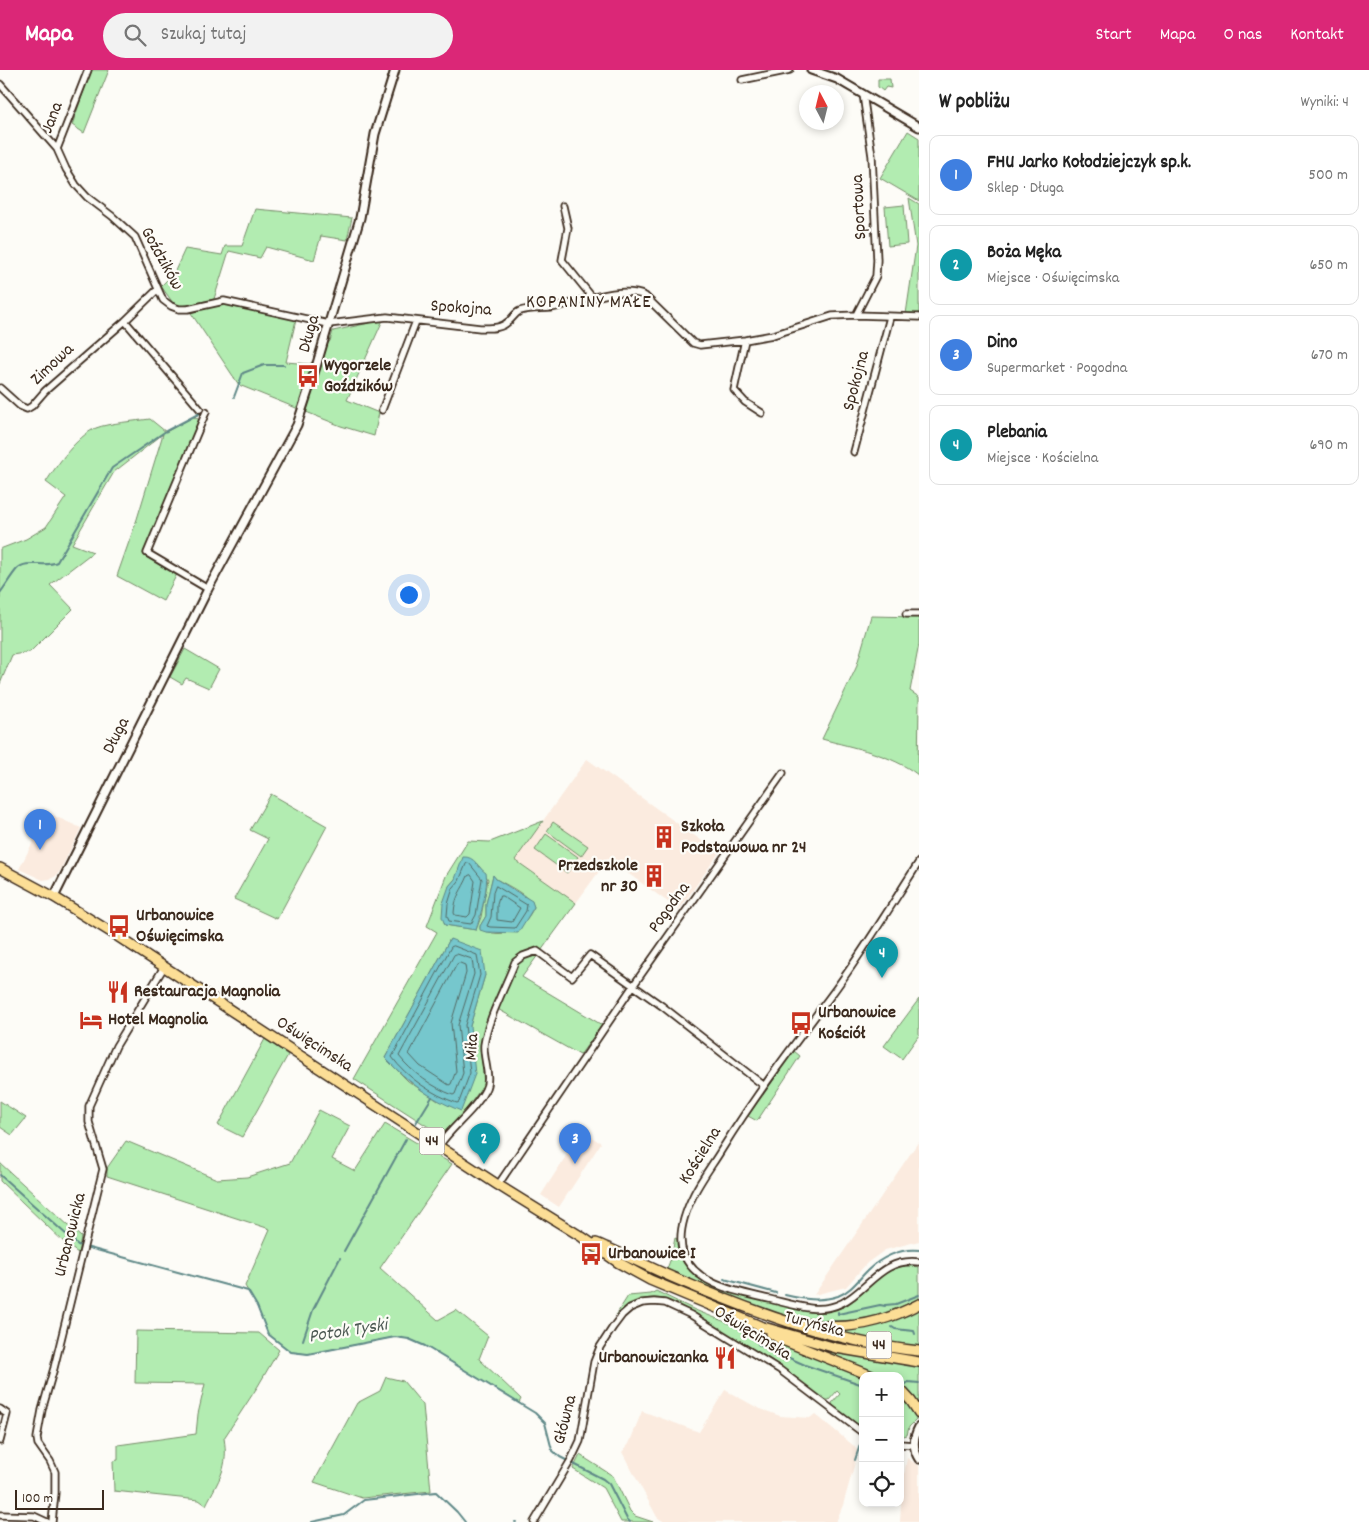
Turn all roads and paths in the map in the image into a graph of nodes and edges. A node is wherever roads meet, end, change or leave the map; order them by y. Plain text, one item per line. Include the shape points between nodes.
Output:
1 (88, 70) edge
2 (394, 70) edge
3 (790, 70) edge
4 (811, 70) edge
5 (742, 80) dead end
6 (0, 84) edge
7 (863, 94) junction
8 (919, 127) edge
9 (57, 149) junction
10 (563, 206) dead end
11 (158, 290) junction
12 (592, 297) junction
13 (856, 315) junction
14 (890, 317) junction
15 (919, 318) edge
16 (416, 320) junction
17 (125, 321) junction
18 (329, 324) junction
19 (745, 340) junction
20 (0, 388) edge
21 (200, 409) dead end
22 (382, 410) dead end
23 (206, 412) dead end
24 (762, 413) dead end
25 (854, 452) dead end
26 (208, 589) junction
27 (906, 614) dead end
28 (919, 614) edge
29 (783, 774) dead end
30 (919, 862) edge
31 (0, 868) edge
32 (54, 898) junction
33 (164, 967) junction
34 (633, 986) junction
35 (763, 1085) junction
36 (439, 1146) junction
37 (498, 1185) junction
38 (582, 1237) junction
39 (919, 1262) edge
40 (919, 1304) edge
41 (776, 1318) junction
42 (616, 1322) joint
43 (760, 1326) junction
44 (919, 1351) edge
45 (919, 1362) edge
46 (862, 1372) edge
47 (904, 1393) edge
48 (0, 1409) edge
49 (919, 1413) edge
50 (919, 1428) edge
51 (859, 1429) edge
52 (0, 1442) edge
53 (904, 1444) edge
54 (914, 1445) junction
55 (919, 1459) edge
56 (0, 1516) edge
57 (47, 1522) edge
58 (52, 1522) edge
59 (534, 1522) edge

1 - 9 street, Jana
2 - 18 street, Długa via 375,134 360,218
3 - 5 street
4 - 7 street via 837,79
6 - 9 street, Goździków
7 - 8 street
7 - 13 street, Sportowa via 872,156 877,260 876,276
9 - 11 street, Goździków via 76,185 135,237
10 - 12 street via 568,228 562,260
11 - 17 street, Zimowa
11 - 18 street, Goździków via 170,306 179,309 224,301
12 - 16 street, Spokojna via 550,308 517,312 508,322 495,328
12 - 19 street, Spokojna via 638,293 645,296 693,343 700,345
13 - 14 street, Spokojna
13 - 19 street, Spokojna via 832,316 792,330
14 - 15 street, Spokojna
14 - 25 street, Spokojna
16 - 18 street, Spokojna via 388,317
16 - 22 street, Spokojna
17 - 20 street, Zimowa via 32,406 20,406
17 - 21 street
18 - 26 street, Długa via 297,425
19 - 24 street via 734,390
23 - 26 street via 147,553
26 - 32 street, Długa
27 - 28 street
29 - 34 street, Pogodna
30 - 35 street, Kościelna via 849,970
31 - 32 highway, Oświęcimska / 44
32 - 33 highway, Oświęcimska / 44
33 - 36 highway, Oświęcimska / 44
33 - 58 street, Urbanowicka via 116,1046 89,1106 89,1122 103,1169 37,1438 55,1472
34 - 35 street
34 - 36 street, Miła via 590,955 572,977 537,951 515,962 488,1028 484,1046 485,1090
34 - 37 street, Pogodna
35 - 39 street, Kościelna via 686,1211 680,1241 691,1266 702,1276 730,1289 819,1309 837,1306 851,1299 890,1266
36 - 37 highway, Oświęcimska / 44
37 - 38 highway, Oświęcimska / 44
38 - 41 highway, Oświęcimska / 44 via 735,1304
38 - 43 highway, Oświęcimska / 44 via 650,1280
40 - 41 highway via 884,1319 850,1325 818,1325
41 - 44 highway, Turyńska / 44 via 840,1338
42 - 51 street, Oświęcimska via 630,1308 642,1303 675,1306 776,1367
42 - 59 street, Główna via 594,1362 580,1440
43 - 45 highway, Turyńska / 44 via 836,1348
43 - 46 highway via 780,1339
47 - 49 highway
48 - 52 street via 7,1414
50 - 54 street
53 - 54 street
54 - 55 street
56 - 57 street via 34,1516

